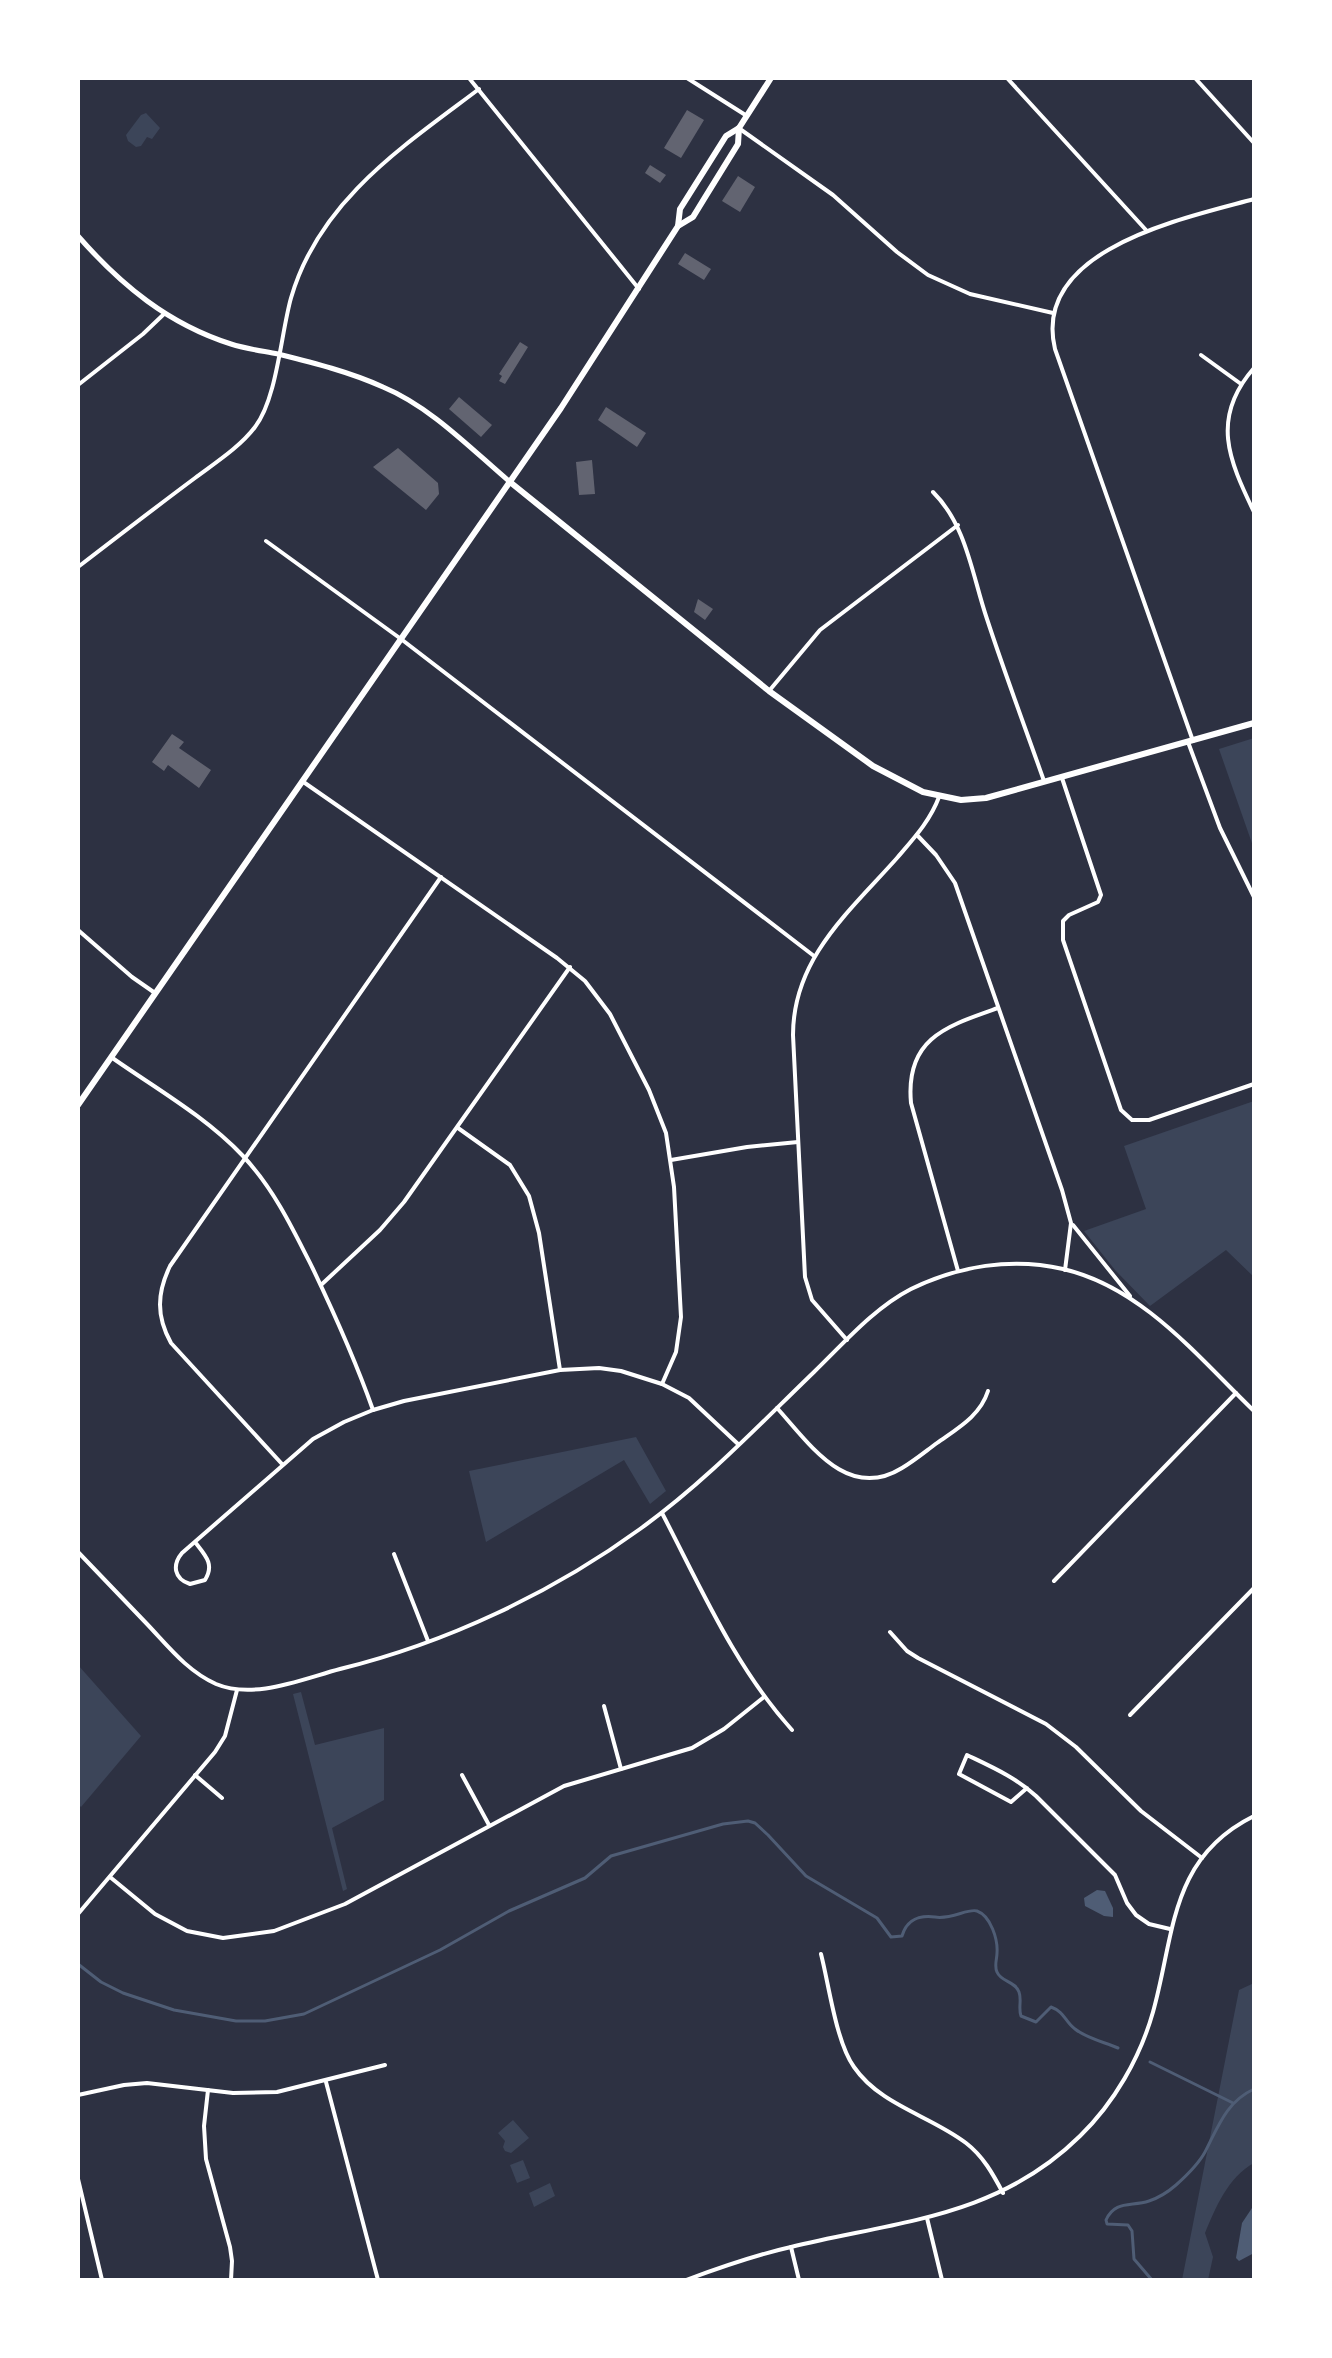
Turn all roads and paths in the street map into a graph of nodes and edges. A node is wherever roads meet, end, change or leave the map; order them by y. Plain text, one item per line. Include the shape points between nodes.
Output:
1 (469, 78) edge
2 (687, 78) edge
3 (771, 78) edge
4 (1007, 78) edge
5 (1195, 78) edge
6 (479, 89) junction
7 (747, 116) junction
8 (739, 128) junction
9 (1254, 143) edge
10 (1254, 199) edge
11 (678, 226) junction
12 (1146, 230) junction
13 (78, 236) edge
14 (639, 289) junction
15 (1053, 313) junction
16 (164, 314) junction
17 (278, 354) junction
18 (1201, 355) dead end
19 (1254, 368) edge
20 (1241, 384) junction
21 (78, 385) edge
22 (510, 482) junction
23 (933, 492) dead end
24 (1254, 512) edge
25 (958, 525) junction
26 (266, 541) dead end
27 (78, 567) edge
28 (401, 639) junction
29 (769, 691) junction
30 (1254, 723) edge
31 (1191, 742) junction
32 (1062, 778) junction
33 (302, 781) junction
34 (1045, 783) junction
35 (939, 797) junction
36 (917, 835) junction
37 (441, 877) junction
38 (1254, 897) edge
39 (78, 930) edge
40 (814, 956) junction
41 (570, 967) junction
42 (155, 993) junction
43 (998, 1008) junction
44 (111, 1057) junction
45 (1254, 1084) edge
46 (78, 1105) edge
47 (457, 1128) junction
48 (798, 1142) junction
49 (245, 1158) junction
50 (671, 1160) junction
51 (1071, 1223) junction
52 (1065, 1270) junction
53 (958, 1271) junction
54 (321, 1285) junction
55 (1131, 1298) junction
56 (847, 1340) junction
57 (560, 1370) junction
58 (662, 1384) junction
59 (988, 1391) dead end
60 (1236, 1393) junction
61 (777, 1408) junction
62 (373, 1410) junction
63 (1254, 1411) edge
64 (738, 1444) junction
65 (282, 1464) junction
66 (662, 1513) junction
67 (195, 1542) junction
68 (78, 1552) edge
69 (394, 1554) dead end
70 (1054, 1581) dead end
71 (1254, 1588) edge
72 (890, 1632) dead end
73 (428, 1641) junction
74 (237, 1690) junction
75 (764, 1697) junction
76 (604, 1706) dead end
77 (1130, 1715) dead end
78 (792, 1730) dead end
79 (621, 1769) junction
80 (195, 1775) junction
81 (462, 1775) dead end
82 (1027, 1788) junction
83 (222, 1798) dead end
84 (1254, 1816) edge
85 (489, 1825) junction
86 (1202, 1858) junction
87 (110, 1877) junction
88 (78, 1914) edge
89 (1170, 1929) junction
90 (821, 1954) dead end
91 (385, 2065) dead end
92 (326, 2082) junction
93 (209, 2090) junction
94 (78, 2095) edge
95 (78, 2179) edge
96 (1003, 2193) junction
97 (927, 2218) junction
98 (791, 2247) junction
99 (102, 2280) edge
100 (231, 2280) edge
101 (378, 2280) edge
102 (686, 2280) edge
103 (799, 2280) edge
104 (942, 2280) edge

1 - 6 street
2 - 7 street
3 - 7 main road
4 - 12 street
5 - 9 street
6 - 14 street
6 - 17 street via 370,174 327,222 298,277
7 - 8 main road
8 - 11 main road via 726,136 680,209
8 - 11 main road via 738,144 693,217
8 - 15 street via 833,195 928,275 970,294
10 - 12 street
11 - 14 main road
12 - 15 street via 1083,270 1061,293
13 - 16 street via 121,282
14 - 22 main road
15 - 31 street via 1055,349
16 - 17 street via 232,344
16 - 21 street
17 - 22 street via 387,388 432,417
17 - 27 street via 268,400 255,428
18 - 20 street
19 - 20 street
20 - 24 street via 1229,414 1227,442
22 - 28 main road
22 - 29 main road
23 - 25 street
25 - 29 street via 820,630
25 - 34 street
26 - 28 street
28 - 33 main road
28 - 40 street
29 - 35 main road via 873,766
30 - 31 main road
31 - 32 main road
31 - 38 street via 1220,828
32 - 34 main road
32 - 45 street via 1101,895 1098,902 1063,921 1063,940 1121,1110 1132,1120 1149,1120
33 - 37 street
33 - 42 main road
34 - 35 main road via 986,798
35 - 36 street
36 - 40 street
36 - 43 street via 955,883
37 - 41 street
37 - 49 street
39 - 42 street
40 - 48 street via 800,984 793,1021
41 - 47 street
41 - 50 street via 610,1014 657,1109
42 - 44 main road
43 - 51 street
43 - 53 street via 940,1031 920,1050 911,1074 911,1103
44 - 46 main road
44 - 49 street
47 - 54 street via 392,1218
47 - 57 street via 510,1165 529,1196
48 - 50 street
48 - 56 street via 807,1288
49 - 54 street via 282,1208
49 - 65 street via 170,1266 160,1291 160,1317 171,1343
50 - 58 street via 681,1317 676,1352
51 - 52 street
51 - 55 street
52 - 53 street via 1008,1264
52 - 55 street
53 - 56 street via 902,1295
54 - 62 street
55 - 60 street
56 - 61 street
57 - 58 street via 621,1371
57 - 62 street
58 - 64 street via 689,1398
59 - 61 street via 985,1403 968,1420 901,1469 873,1478 834,1468
60 - 63 street
60 - 70 street
61 - 64 street
62 - 65 street via 313,1439
64 - 66 street
65 - 67 street
66 - 73 street via 583,1567
66 - 75 street via 732,1648
67 - 67 street via 176,1563 178,1577 190,1584 205,1580 210,1567
68 - 74 street via 196,1673
69 - 73 street
71 - 77 street
72 - 86 street via 918,1658 1061,1735 1141,1811
73 - 74 street via 361,1664
74 - 80 street via 225,1736
75 - 78 street
75 - 79 street via 692,1748
76 - 79 street
79 - 85 street via 564,1786
80 - 83 street
80 - 87 street
81 - 85 street
82 - 82 street via 967,1755 959,1774 1011,1802
82 - 89 street via 1115,1875 1136,1915
84 - 86 street
85 - 87 street via 333,1909 245,1936 187,1931 155,1914
86 - 89 street via 1180,1894
87 - 88 street
89 - 96 street via 1153,2013 1119,2087 1081,2136
90 - 96 street via 851,2064 875,2089 965,2142
91 - 92 street
92 - 93 street via 266,2092
92 - 101 street
93 - 94 street via 147,2083
93 - 100 street via 206,2159 230,2247
95 - 99 street
96 - 97 street
97 - 98 street
97 - 104 street
98 - 102 street
98 - 103 street

